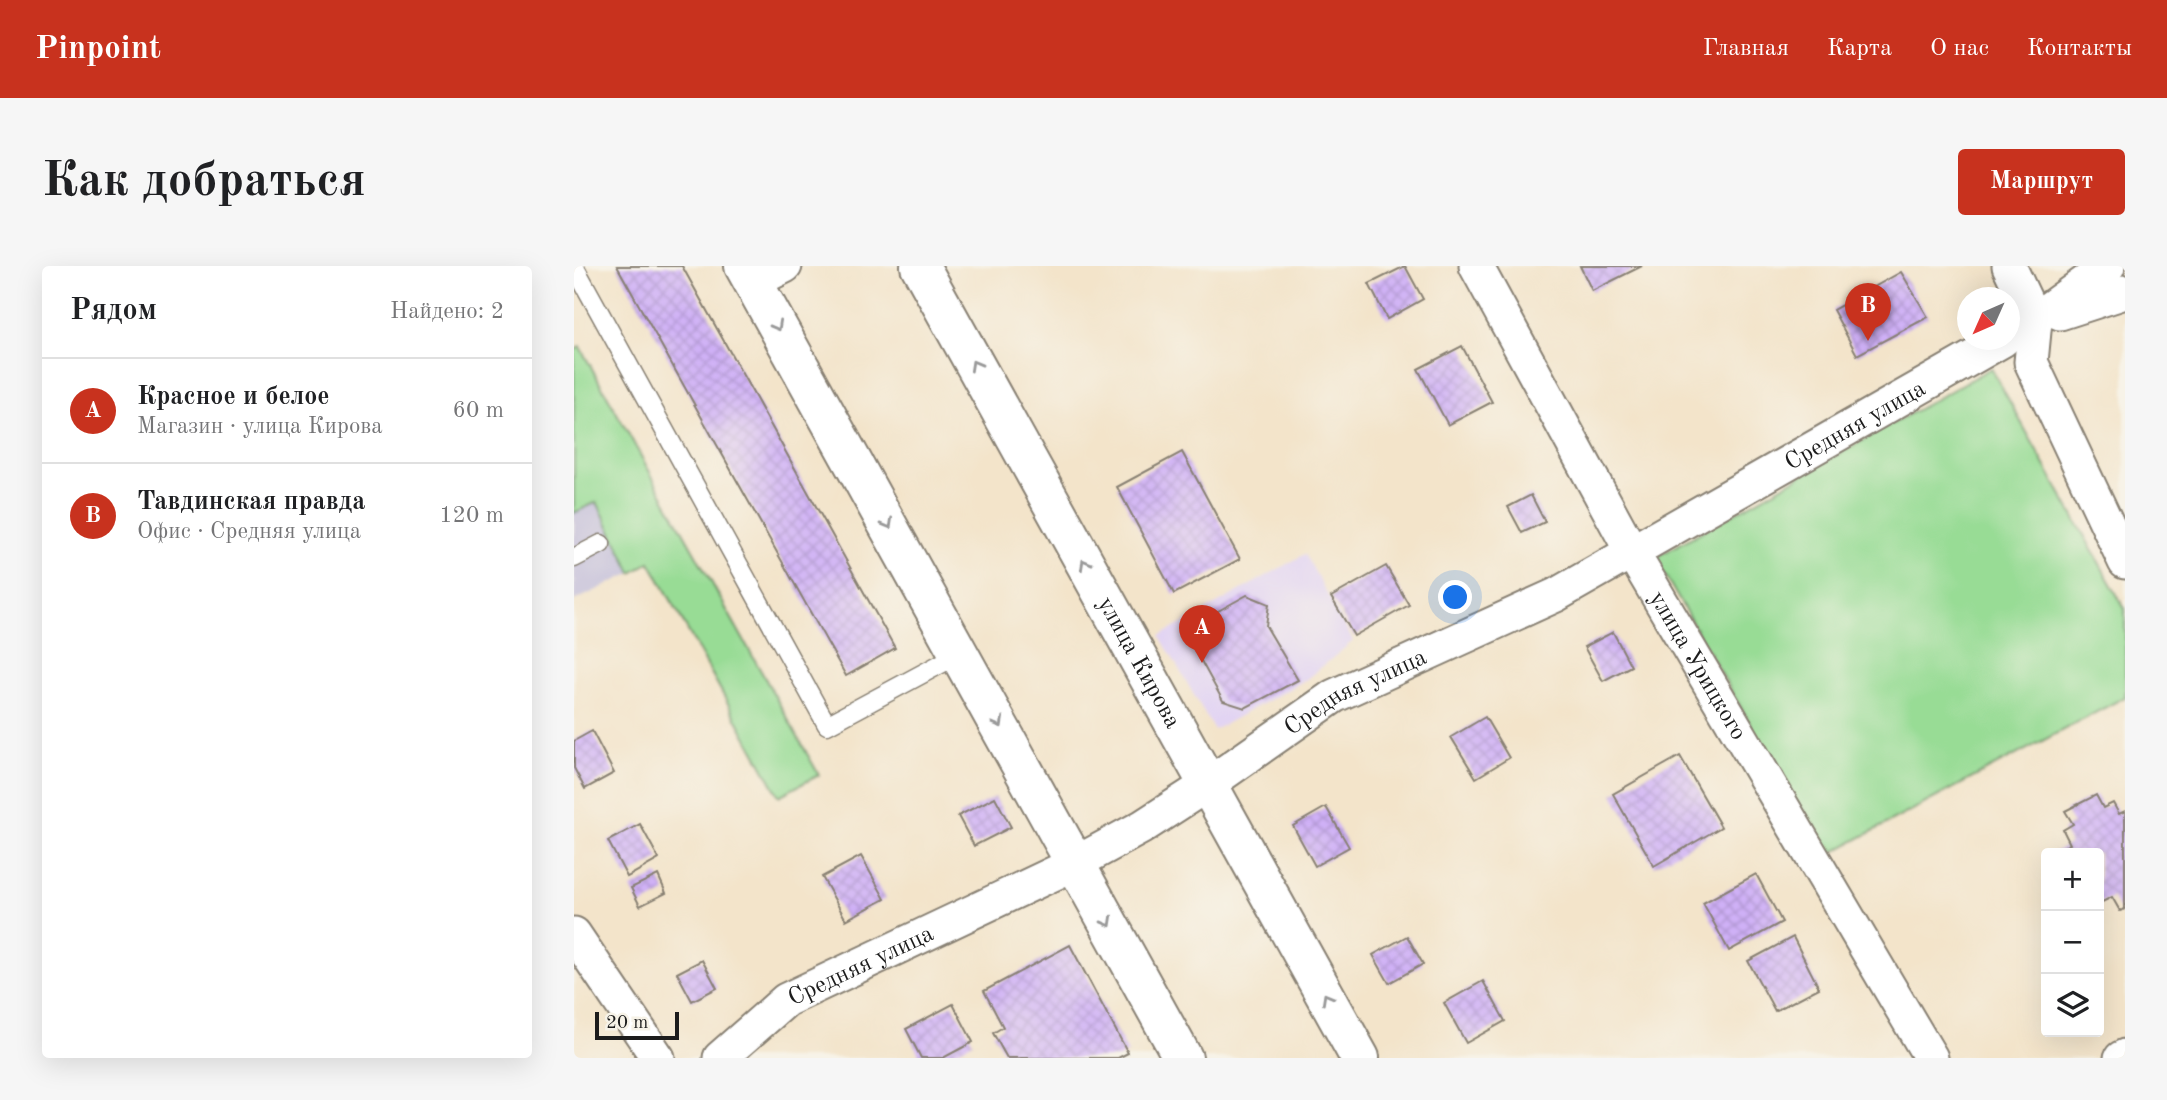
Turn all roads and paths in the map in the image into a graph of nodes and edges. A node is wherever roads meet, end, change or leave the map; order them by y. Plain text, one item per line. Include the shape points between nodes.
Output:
1 (574, 266) edge
2 (920, 266) edge
3 (1476, 266) edge
4 (2009, 266) edge
5 (2108, 266) edge
6 (761, 271) edge
7 (2125, 292) edge
8 (2022, 328) edge
9 (1986, 350) edge
10 (601, 544) dead end
11 (1633, 554) junction
12 (574, 558) edge
13 (2125, 562) edge
14 (961, 653) junction
15 (1208, 785) junction
16 (1076, 863) junction
17 (574, 934) edge
18 (658, 1058) edge
19 (720, 1058) edge
20 (1183, 1058) edge
21 (1360, 1058) edge
22 (1931, 1058) edge

1 - 14 lane via 827,725
15 -> 2 main road, улица Кирова
3 - 11 street, улица Урицкого
4 - 8 street
5 - 8 street
6 -> 14 main road
7 - 8 street
8 - 13 street via 2031,362
9 - 11 street, Средняя улица
10 - 12 lane
11 - 15 street, Средняя улица via 1556,595 1334,696
11 - 22 street, улица Урицкого
14 -> 16 main road
15 - 16 street, Средняя улица
21 -> 15 main road, улица Кирова
16 - 19 street, Средняя улица via 786,1000
16 -> 20 main road
17 - 18 street

